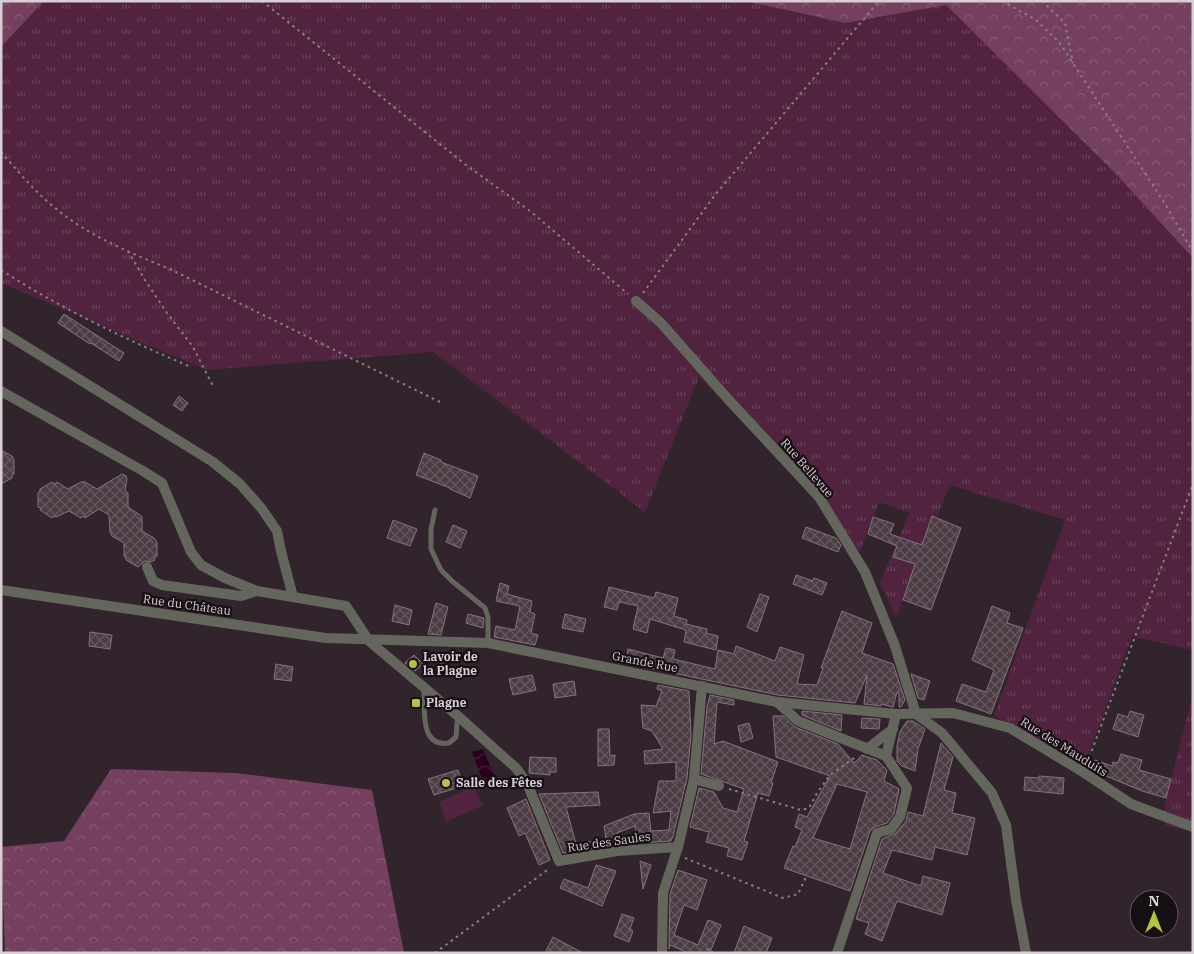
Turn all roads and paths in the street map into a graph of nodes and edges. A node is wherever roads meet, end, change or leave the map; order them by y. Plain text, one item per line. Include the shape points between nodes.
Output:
1 (262, 1) edge
2 (879, 1) edge
3 (1002, 1) edge
4 (1042, 1) edge
5 (1074, 65) junction
6 (1, 152) edge
7 (128, 251) junction
8 (1193, 252) edge
9 (1, 270) edge
10 (636, 301) junction
11 (1, 331) edge
12 (191, 367) dead end
13 (213, 386) dead end
14 (1, 391) edge
15 (442, 403) dead end
16 (1193, 484) edge
17 (435, 510) dead end
18 (147, 567) dead end
19 (1, 590) edge
20 (257, 591) junction
21 (293, 597) junction
22 (369, 641) junction
23 (456, 642) junction
24 (488, 644) junction
25 (422, 671) dead end
26 (702, 686) junction
27 (424, 688) junction
28 (777, 702) junction
29 (896, 714) junction
30 (916, 714) junction
31 (460, 717) junction
32 (893, 729) junction
33 (867, 749) junction
34 (886, 756) junction
35 (1083, 772) junction
36 (694, 779) junction
37 (719, 786) joint
38 (1193, 827) edge
39 (677, 850) junction
40 (559, 861) junction
41 (806, 877) dead end
42 (435, 953) edge
43 (662, 953) edge
44 (837, 953) edge
45 (1026, 953) edge

1 - 10 path via 466,165 530,211
2 - 10 path via 715,195
3 - 5 path via 1049,31
4 - 5 path via 1065,22
5 - 8 path
6 - 7 path via 54,208
7 - 13 path via 193,347
7 - 15 path
9 - 12 path via 47,299 116,335
10 - 30 street, Rue Bellevue via 662,323 819,497 865,572 895,646
11 - 21 street via 213,462 240,484 277,531
14 - 20 street via 162,483 191,552 201,565
16 - 35 path
17 - 24 lane via 431,549 441,570 485,608
18 - 20 street via 153,581 162,585 241,596
19 - 22 street, Rue du Château via 326,638
20 - 21 street, Rue des Saules
21 - 22 street, Rue des Saules via 346,606
22 - 23 street, Grande Rue
22 - 27 street, Rue des Saules
23 - 24 street, Grande Rue
23 - 25 path via 455,649 435,670
24 - 26 street, Grande Rue
26 - 28 street, Grande Rue
26 - 36 street
27 - 31 street, Rue des Saules
27 - 31 lane via 426,730 430,739 438,744 449,743 456,737
28 - 29 street, Grande Rue
28 - 33 street via 798,721
29 - 30 street, Grande Rue
29 - 32 street
30 - 35 street, Rue des Mauduits via 954,713 1010,728
30 - 45 street via 942,733 992,793 1006,825
31 - 40 street, Rue des Saules via 516,768 527,784
32 - 33 street
32 - 34 street
33 - 34 street
33 - 37 path via 830,775 809,808 801,810
34 - 44 street via 907,788 900,817 891,829 877,833
35 - 38 street, Rue des Mauduits via 1131,804
36 - 37 street
36 - 39 street
39 - 40 street, Rue des Saules via 618,851
39 - 41 path via 783,898 798,894
39 - 43 street via 663,893
40 - 42 path

